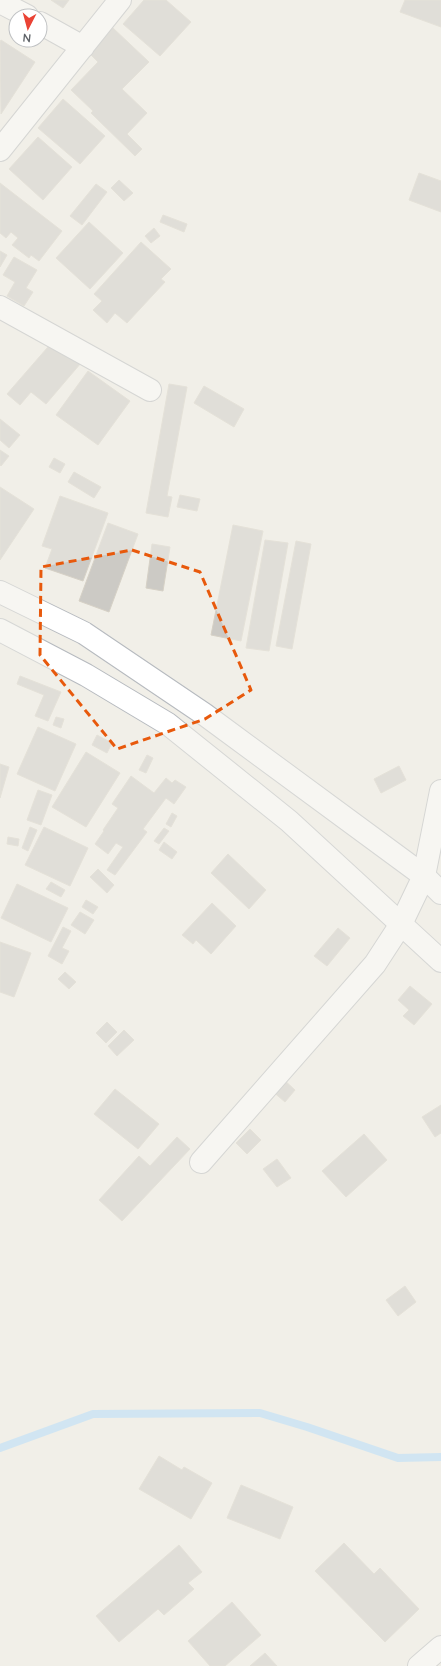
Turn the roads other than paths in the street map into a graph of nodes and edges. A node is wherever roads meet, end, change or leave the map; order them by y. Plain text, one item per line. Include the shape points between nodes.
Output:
1 (120, 0) edge
2 (0, 2) edge
3 (12, 8) edge
4 (48, 27) edge
5 (83, 47) junction
6 (0, 150) edge
7 (0, 307) edge
8 (150, 390) dead end
9 (0, 592) edge
10 (0, 630) edge
11 (441, 791) edge
12 (424, 876) junction
13 (441, 893) edge
14 (401, 924) junction
15 (441, 961) edge
16 (201, 1162) dead end
17 (441, 1647) edge
18 (419, 1666) edge

1 - 5 main road
2 - 3 main road
4 - 5 main road
5 - 6 main road
7 - 8 main road
9 - 12 main road via 84,633 204,714
10 - 14 main road via 86,675 168,724 289,821
11 - 12 main road
12 - 13 main road
12 - 14 main road
14 - 15 main road
14 - 16 main road via 375,964
17 - 18 main road

